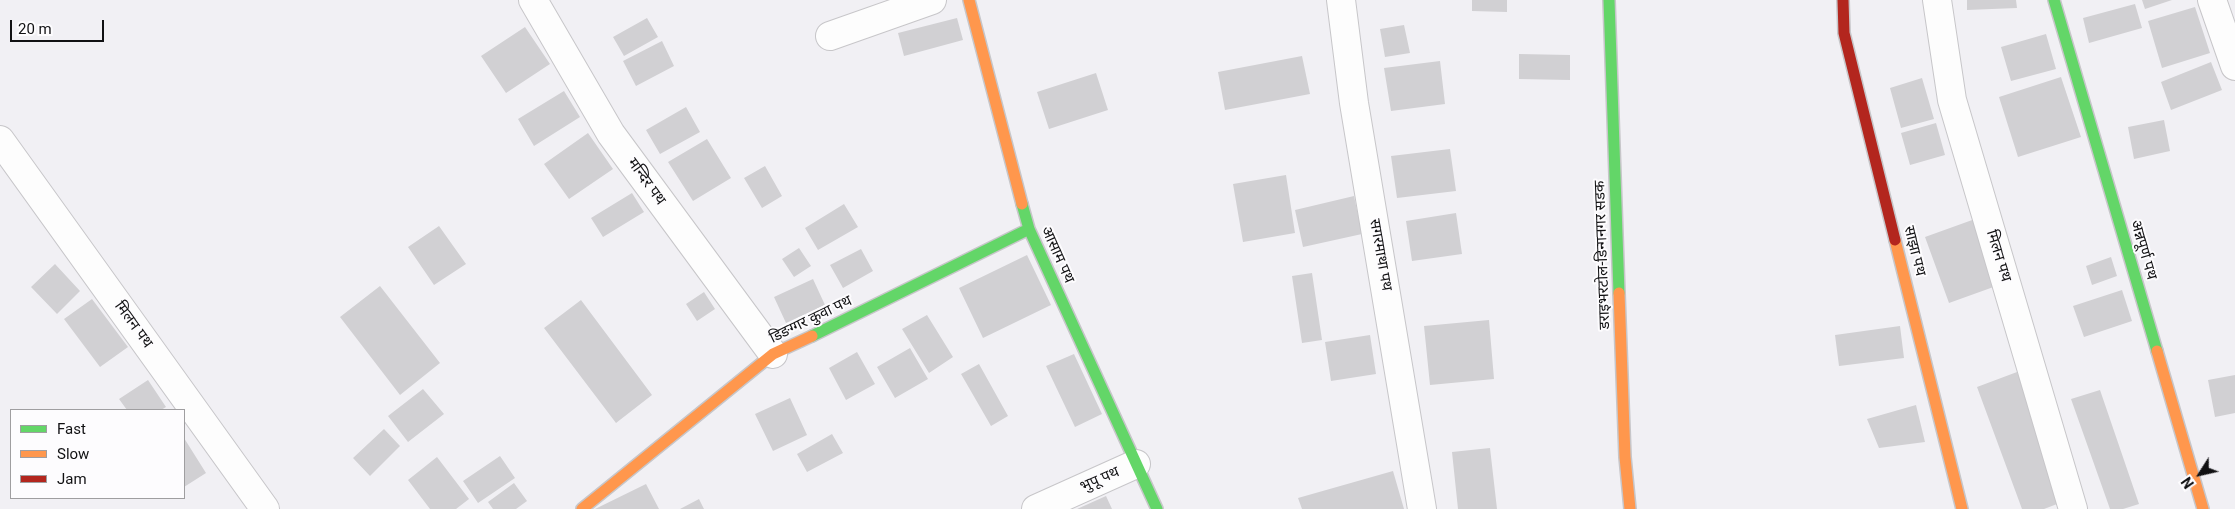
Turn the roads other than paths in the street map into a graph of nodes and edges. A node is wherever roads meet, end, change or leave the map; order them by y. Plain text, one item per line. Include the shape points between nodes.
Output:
1 (533, 0) edge
2 (932, 0) edge
3 (969, 0) edge
4 (1341, 0) edge
5 (1609, 0) edge
6 (1843, 0) edge
7 (1937, 0) edge
8 (2054, 0) edge
9 (2212, 0) edge
10 (830, 36) dead end
11 (2235, 66) edge
12 (0, 140) edge
13 (1029, 229) junction
14 (773, 354) junction
15 (1136, 464) junction
16 (584, 508) edge
17 (265, 509) edge
18 (1036, 509) edge
19 (1157, 509) edge
20 (1422, 509) edge
21 (1630, 509) edge
22 (1962, 509) edge
23 (2073, 509) edge
24 (2204, 509) edge

1 - 14 street, मन्दिर पथ via 610,134
2 - 10 street
3 - 13 street, आसाम पथ
4 - 20 street, सगरमाथा पथ via 1354,103
5 - 21 street, डराइभरटोल-डिन्गनगर सडक via 1625,456
6 - 22 street, साझा पथ via 1844,33
7 - 23 street, मिलन पथ via 1952,100
8 - 24 street, अन्नपूर्ण पथ
9 - 11 street
12 - 17 street, मिलन पथ
13 - 14 street, डिङग्गर कुवा पथ
13 - 15 street, आसाम पथ
14 - 16 street, डिङग्गर कुवा पथ
15 - 18 street, भुपू पथ
15 - 19 street, आसाम पथ

